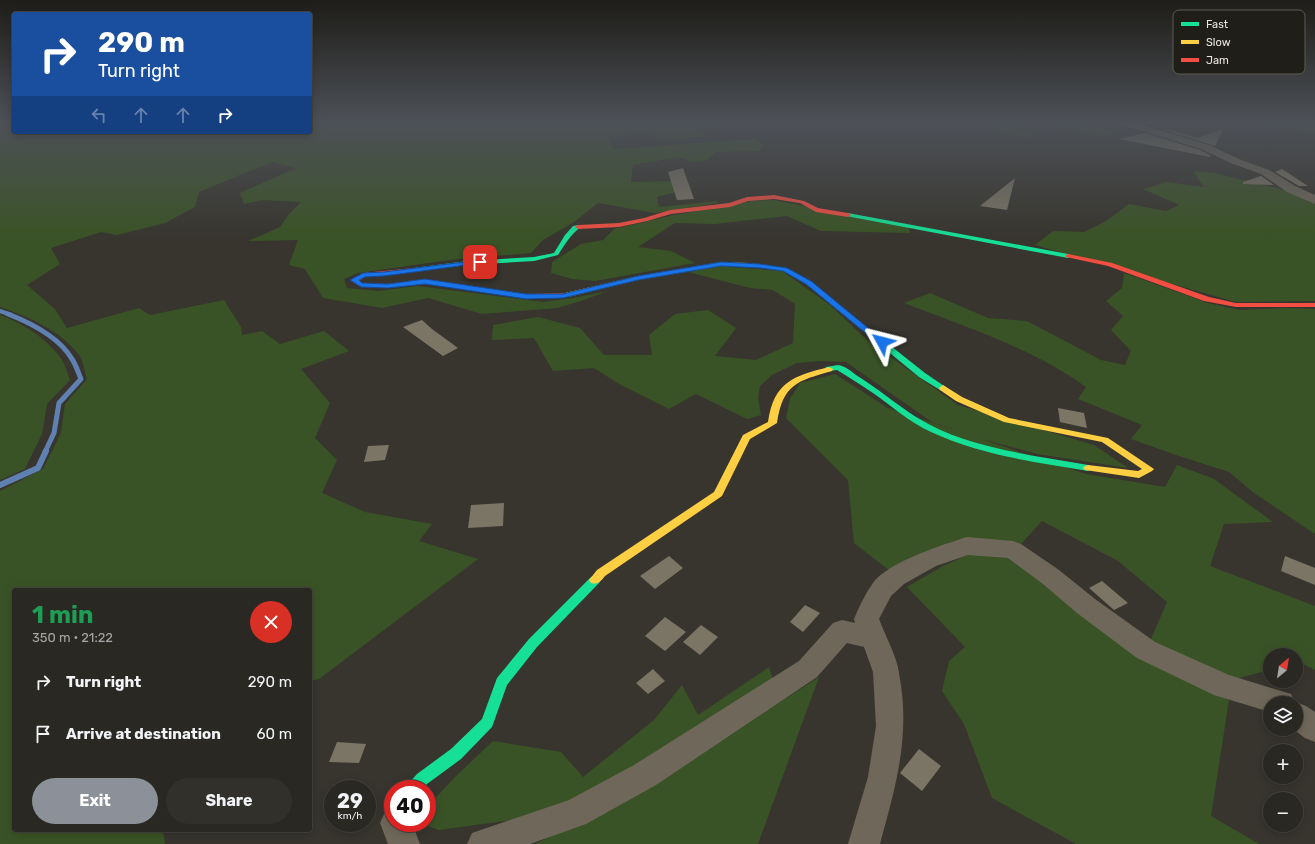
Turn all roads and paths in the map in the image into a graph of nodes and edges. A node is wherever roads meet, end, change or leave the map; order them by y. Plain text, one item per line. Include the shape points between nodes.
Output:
1 (1233, 160) edge
2 (1315, 200) edge
3 (1315, 305) edge
4 (873, 638) junction
5 (1263, 698) edge
6 (1303, 721) edge
7 (1315, 730) edge
8 (421, 780) edge
9 (399, 832) edge
10 (404, 844) edge
11 (483, 844) edge
12 (864, 844) edge

1 - 2 street via 1265,172 1291,189
3 - 8 street via 1236,305 1207,299 1110,264 816,210 802,202 774,196 747,199 730,205 670,212 619,225 575,227 556,254 534,259 467,262 363,275 354,280 361,285 388,286 425,281 526,296 563,296 638,278 721,264 785,269 808,282 922,375 959,399 1007,420 1105,440 1149,469 1139,475 1036,459 968,443 927,426 904,413 838,367 794,379 780,393 772,410 772,424 746,437 718,494 601,573 532,643 502,682 487,722 456,754
4 - 5 street via 866,619 882,589 896,577 928,560 966,546 1013,550 1146,650 1224,686
4 - 11 street via 842,631 808,669 645,775 575,813
4 - 12 street via 886,672 890,726 883,777
6 - 7 street
9 - 10 street

